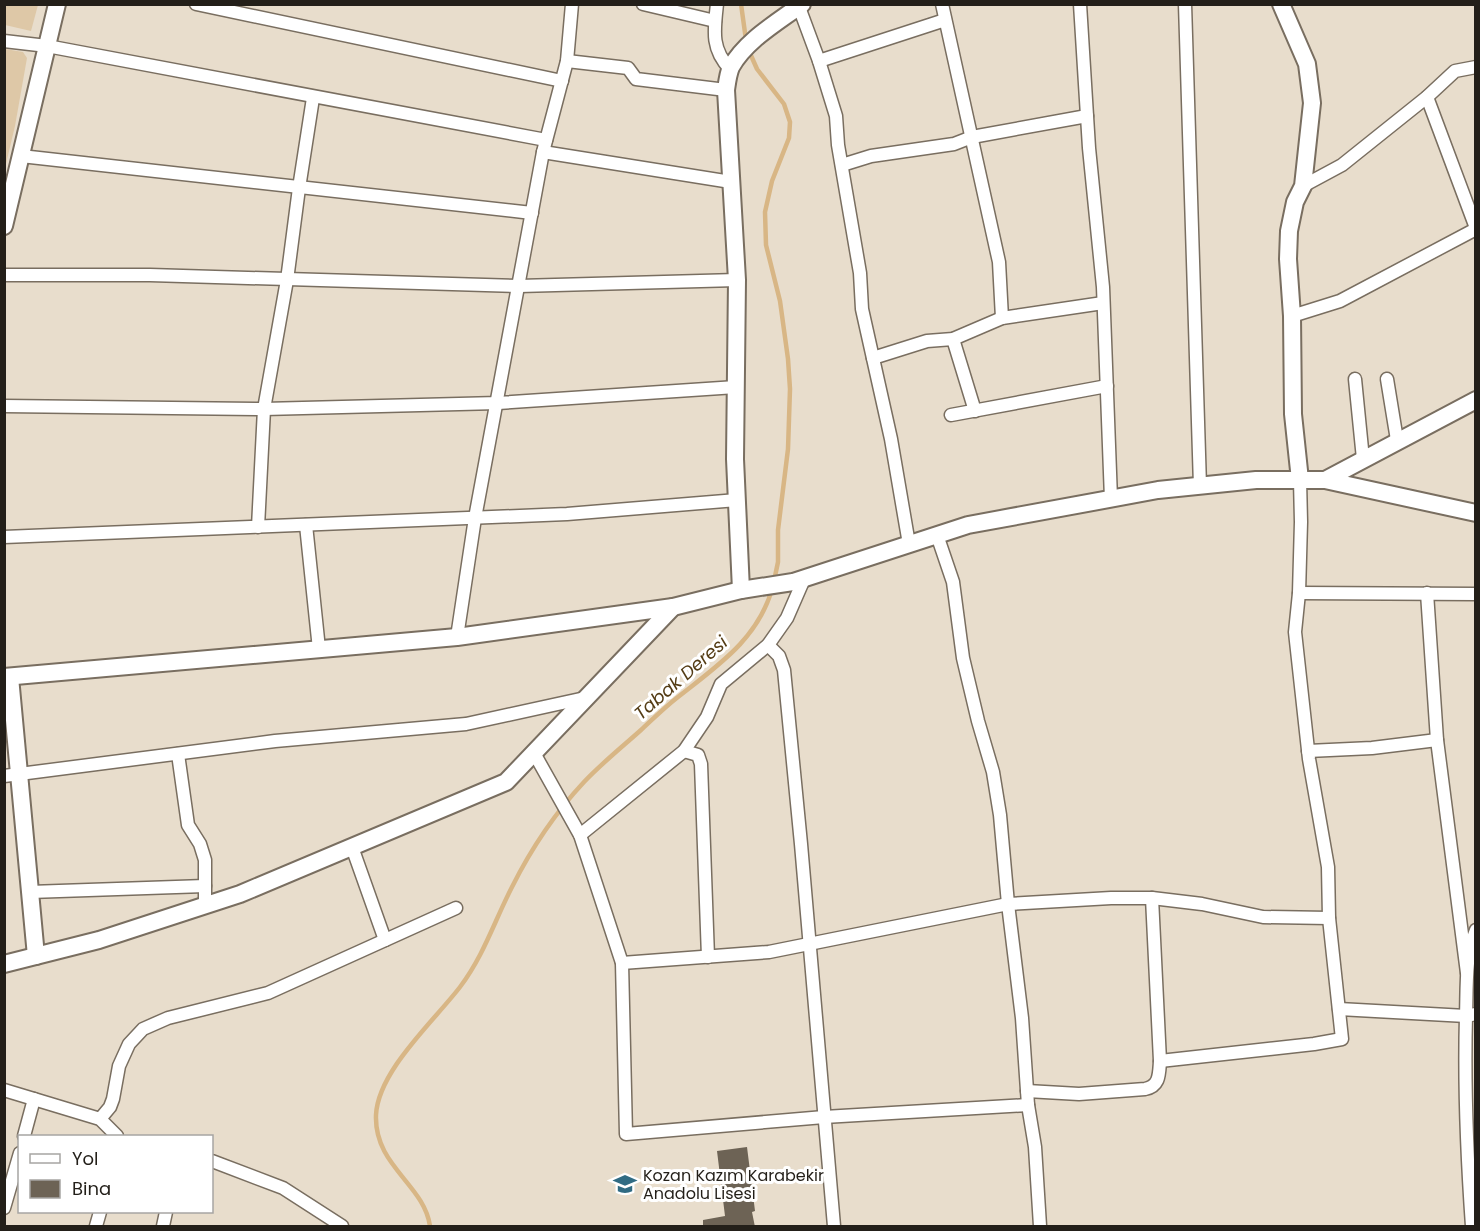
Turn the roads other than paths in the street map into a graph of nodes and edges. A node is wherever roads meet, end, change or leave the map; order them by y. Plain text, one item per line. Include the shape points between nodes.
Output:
1 (57, 4) edge
2 (196, 4) edge
3 (572, 4) edge
4 (643, 4) edge
5 (717, 4) edge
6 (942, 4) edge
7 (1080, 4) edge
8 (1185, 4) edge
9 (1281, 4) edge
10 (801, 6) edge
11 (945, 20) junction
12 (715, 21) junction
13 (4, 41) edge
14 (47, 46) junction
15 (819, 61) junction
16 (567, 62) junction
17 (734, 64) junction
18 (1476, 67) edge
19 (562, 81) junction
20 (726, 90) junction
21 (1427, 97) junction
22 (313, 98) junction
23 (1087, 116) junction
24 (972, 137) junction
25 (545, 146) junction
26 (21, 156) junction
27 (842, 165) junction
28 (731, 182) junction
29 (1303, 186) junction
30 (298, 188) junction
31 (532, 213) junction
32 (4, 226) edge
33 (1476, 229) edge
34 (4, 275) edge
35 (287, 280) junction
36 (737, 280) junction
37 (519, 286) junction
38 (1103, 303) junction
39 (1292, 316) junction
40 (1002, 318) junction
41 (953, 339) junction
42 (873, 358) junction
43 (1355, 379) dead end
44 (1387, 379) dead end
45 (1107, 386) junction
46 (736, 387) junction
47 (1476, 400) edge
48 (498, 403) junction
49 (4, 406) edge
50 (264, 409) junction
51 (975, 411) junction
52 (951, 415) dead end
53 (1397, 440) junction
54 (1363, 459) junction
55 (1300, 480) junction
56 (1324, 480) junction
57 (1200, 486) junction
58 (1111, 499) junction
59 (737, 500) junction
60 (1476, 513) edge
61 (475, 518) junction
62 (306, 525) junction
63 (258, 527) junction
64 (937, 535) junction
65 (4, 537) edge
66 (909, 544) junction
67 (798, 580) junction
68 (747, 589) junction
69 (1299, 593) junction
70 (1427, 593) junction
71 (1476, 594) edge
72 (673, 607) junction
73 (457, 637) junction
74 (768, 645) junction
75 (319, 649) junction
76 (7, 677) edge
77 (585, 698) junction
78 (1437, 740) junction
79 (684, 751) junction
80 (1308, 751) junction
81 (534, 753) junction
82 (178, 754) junction
83 (12, 775) edge
84 (580, 835) junction
85 (352, 847) junction
86 (205, 886) junction
87 (30, 892) junction
88 (1152, 898) junction
89 (1008, 904) junction
90 (205, 905) junction
91 (456, 908) dead end
92 (1329, 918) junction
93 (1476, 930) edge
94 (385, 940) junction
95 (809, 943) junction
96 (36, 956) junction
97 (708, 957) junction
98 (622, 963) junction
99 (4, 964) edge
100 (1467, 973) junction
101 (1339, 1009) junction
102 (1471, 1015) edge
103 (1160, 1061) junction
104 (4, 1090) edge
105 (1027, 1091) junction
106 (34, 1099) junction
107 (1028, 1105) junction
108 (824, 1118) junction
109 (100, 1119) junction
110 (25, 1135) edge
111 (115, 1135) edge
112 (1471, 1152) edge
113 (18, 1161) edge
114 (213, 1161) edge
115 (4, 1208) edge
116 (342, 1227) edge
117 (834, 1227) edge
118 (1040, 1227) edge
119 (1472, 1227) edge

1 - 14 street
2 - 19 street
3 - 16 street
4 - 12 street
5 - 12 street
6 - 11 street
7 - 23 street
8 - 57 street
9 - 29 street via 1307,64 1312,103
10 - 15 street
10 - 17 street via 760,34
11 - 15 street
11 - 24 street
12 - 17 street via 718,54
13 - 14 street
14 - 22 street
14 - 26 street
15 - 27 street via 836,116
16 - 19 street
16 - 20 street via 628,68 636,79
17 - 20 street
18 - 21 street via 1455,71
19 - 25 street
20 - 28 street
21 - 29 street via 1342,165
21 - 33 street
22 - 25 street
22 - 30 street
23 - 24 street
23 - 38 street
24 - 27 street via 954,144 871,156
24 - 40 street via 999,262
25 - 28 street
25 - 31 street
26 - 30 street
26 - 32 street
27 - 42 street via 862,309
28 - 36 street
29 - 39 street via 1295,201 1289,231
30 - 31 street
30 - 35 street
31 - 37 street
33 - 39 street via 1340,301
34 - 35 street
35 - 37 street
35 - 50 street
36 - 37 street
36 - 46 street
37 - 48 street
38 - 40 street
38 - 45 street
39 - 55 street via 1293,414
40 - 41 street
41 - 42 street via 927,341
41 - 51 street
42 - 66 street
43 - 54 street
44 - 53 street
45 - 51 street
45 - 58 street
46 - 48 street
46 - 59 street
47 - 53 street
48 - 50 street
48 - 61 street
49 - 50 street
50 - 63 street
51 - 52 street
53 - 54 street
54 - 56 street
55 - 56 street
55 - 57 street
55 - 69 street
56 - 60 street
57 - 58 street
58 - 64 street via 968,525
59 - 61 street
59 - 68 street
61 - 62 street
61 - 73 street
62 - 63 street
62 - 75 street
63 - 65 street
64 - 66 street
64 - 89 street via 953,582 963,658 993,772
66 - 67 street
67 - 68 street
67 - 74 street via 787,618
68 - 72 street
69 - 70 street
69 - 80 street via 1295,632
70 - 71 street
70 - 78 street
72 - 73 street
72 - 77 street
73 - 75 street
74 - 79 street via 721,684 707,717
74 - 95 street via 784,670
75 - 76 street
76 - 83 street
77 - 81 street
77 - 82 street via 466,724
78 - 80 street
78 - 100 street
79 - 84 street
79 - 97 street via 698,754 701,765
80 - 92 street via 1328,867
81 - 84 street
81 - 85 street via 506,782
82 - 83 street
82 - 86 street via 188,825 205,860
83 - 87 street
84 - 98 street
85 - 90 street
85 - 94 street
86 - 87 street
86 - 90 street
87 - 96 street
88 - 89 street
88 - 92 street via 1263,917
88 - 103 street
89 - 95 street
89 - 105 street
90 - 96 street
91 - 94 street
92 - 101 street
93 - 100 street
94 - 109 street via 268,993 168,1018 142,1029 129,1044 119,1066 110,1107
95 - 97 street via 770,952
95 - 108 street
96 - 99 street
97 - 98 street
98 - 108 street via 626,1134
100 - 102 street
101 - 102 street
101 - 103 street via 1342,1040
102 - 112 street
103 - 105 street via 1158,1081 1151,1088 1079,1094
104 - 106 street
105 - 107 street
106 - 109 street
106 - 110 street
107 - 108 street
107 - 118 street
108 - 117 street
109 - 111 street
112 - 119 street
113 - 115 street
114 - 116 street via 283,1188

